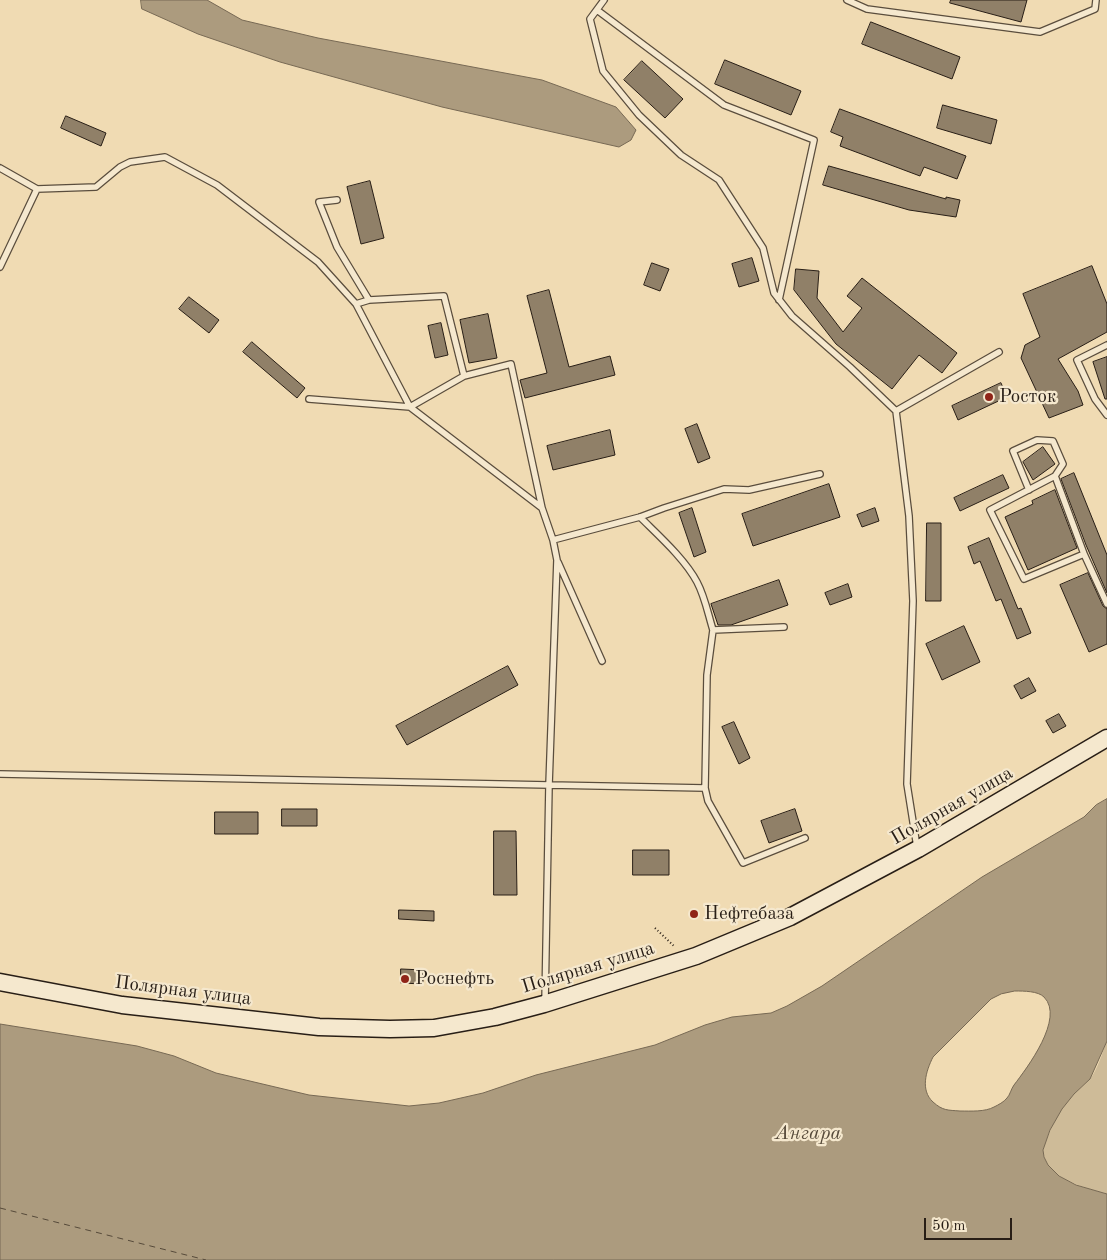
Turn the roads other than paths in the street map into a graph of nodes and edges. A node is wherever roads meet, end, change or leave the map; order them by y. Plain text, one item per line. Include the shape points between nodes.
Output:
1 (604, 0) edge
2 (847, 0) edge
3 (1096, 0) edge
4 (597, 10) junction
5 (0, 168) edge
6 (37, 189) junction
7 (337, 200) dead end
8 (0, 267) edge
9 (369, 300) junction
10 (780, 300) junction
11 (356, 304) junction
12 (1107, 344) edge
13 (999, 352) dead end
14 (464, 376) junction
15 (309, 399) dead end
16 (410, 407) junction
17 (896, 411) junction
18 (1107, 415) edge
19 (820, 474) dead end
20 (1055, 476) junction
21 (1029, 490) junction
22 (542, 508) junction
23 (640, 517) junction
24 (553, 540) junction
25 (1084, 554) junction
26 (557, 560) junction
27 (1107, 604) edge
28 (784, 627) dead end
29 (712, 630) junction
30 (602, 661) dead end
31 (1107, 738) edge
32 (0, 774) edge
33 (548, 785) junction
34 (706, 788) junction
35 (806, 838) dead end
36 (918, 849) junction
37 (0, 982) edge
38 (544, 1004) junction

1 - 4 lane
2 - 3 lane via 867,9 1040,32 1095,8
4 - 10 lane via 590,20 603,72 639,115 681,155 719,180 762,248 774,293
4 - 10 lane via 724,105 814,140
5 - 6 lane
6 - 8 lane
6 - 11 lane via 96,187 130,162 165,157 217,185 318,262
7 - 9 lane via 319,202 337,247
9 - 11 lane
9 - 14 lane via 444,296
10 - 17 lane via 792,316
11 - 16 lane
12 - 18 lane via 1077,360 1095,399
13 - 17 lane
14 - 16 lane
14 - 22 lane via 511,364
15 - 16 lane
16 - 22 lane
17 - 36 lane via 909,516 913,601 907,784
19 - 23 lane via 749,490 724,489
20 - 21 lane
20 - 21 lane via 1063,464 1053,441 1037,440 1013,450
20 - 25 lane
21 - 25 lane via 990,510 1024,578
22 - 24 lane
23 - 24 lane
23 - 29 lane via 668,544 696,580
24 - 26 lane
25 - 27 lane
26 - 30 lane
26 - 33 lane
28 - 29 lane
29 - 34 lane
31 - 36 main road, Полярная улица
32 - 33 lane
33 - 34 lane
33 - 38 lane
34 - 35 lane via 708,801 743,863
36 - 38 main road, Полярная улица via 790,917 696,956
37 - 38 main road, Полярная улица via 122,1005 328,1027 434,1028

